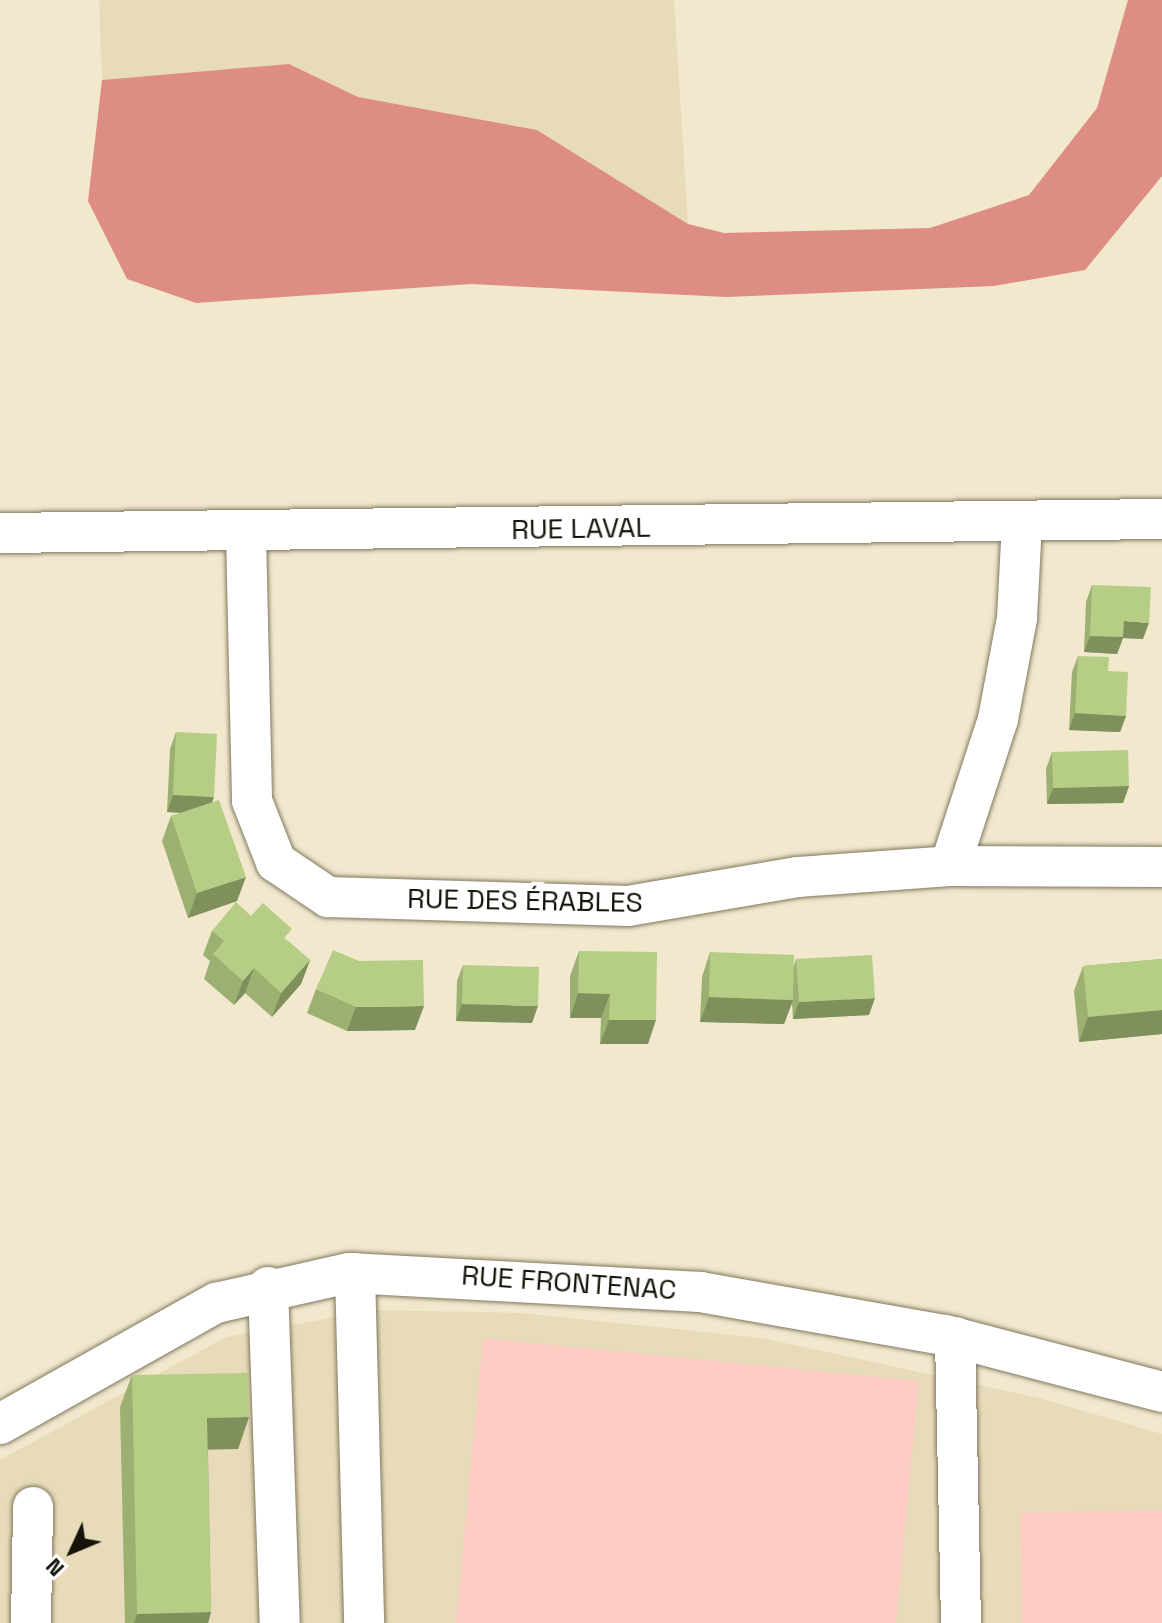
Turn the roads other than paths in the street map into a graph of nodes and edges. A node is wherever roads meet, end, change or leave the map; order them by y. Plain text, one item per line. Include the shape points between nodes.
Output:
1 (1162, 519) edge
2 (1022, 521) junction
3 (0, 533) edge
4 (246, 534) junction
5 (950, 866) junction
6 (1162, 867) edge
7 (355, 1273) junction
8 (268, 1287) junction
9 (955, 1337) junction
10 (1162, 1392) edge
11 (0, 1424) edge
12 (33, 1507) dead end
13 (31, 1623) edge
14 (280, 1623) edge
15 (364, 1623) edge
16 (961, 1623) edge

1 - 2 street, RUE LAVAL
2 - 4 street, RUE LAVAL
2 - 5 street via 1017,618 998,719
3 - 4 street, RUE LAVAL
4 - 5 street, RUE DES ÉRABLES via 252,801 276,862 328,897 628,906 798,877
5 - 6 street, RUE DES ÉRABLES
7 - 8 street, RUE FRONTENAC
7 - 9 street, RUE FRONTENAC via 700,1292
7 - 15 street
8 - 11 street, RUE FRONTENAC via 173,1322
8 - 14 street
9 - 10 street, RUE FRONTENAC
9 - 16 street
12 - 13 street

